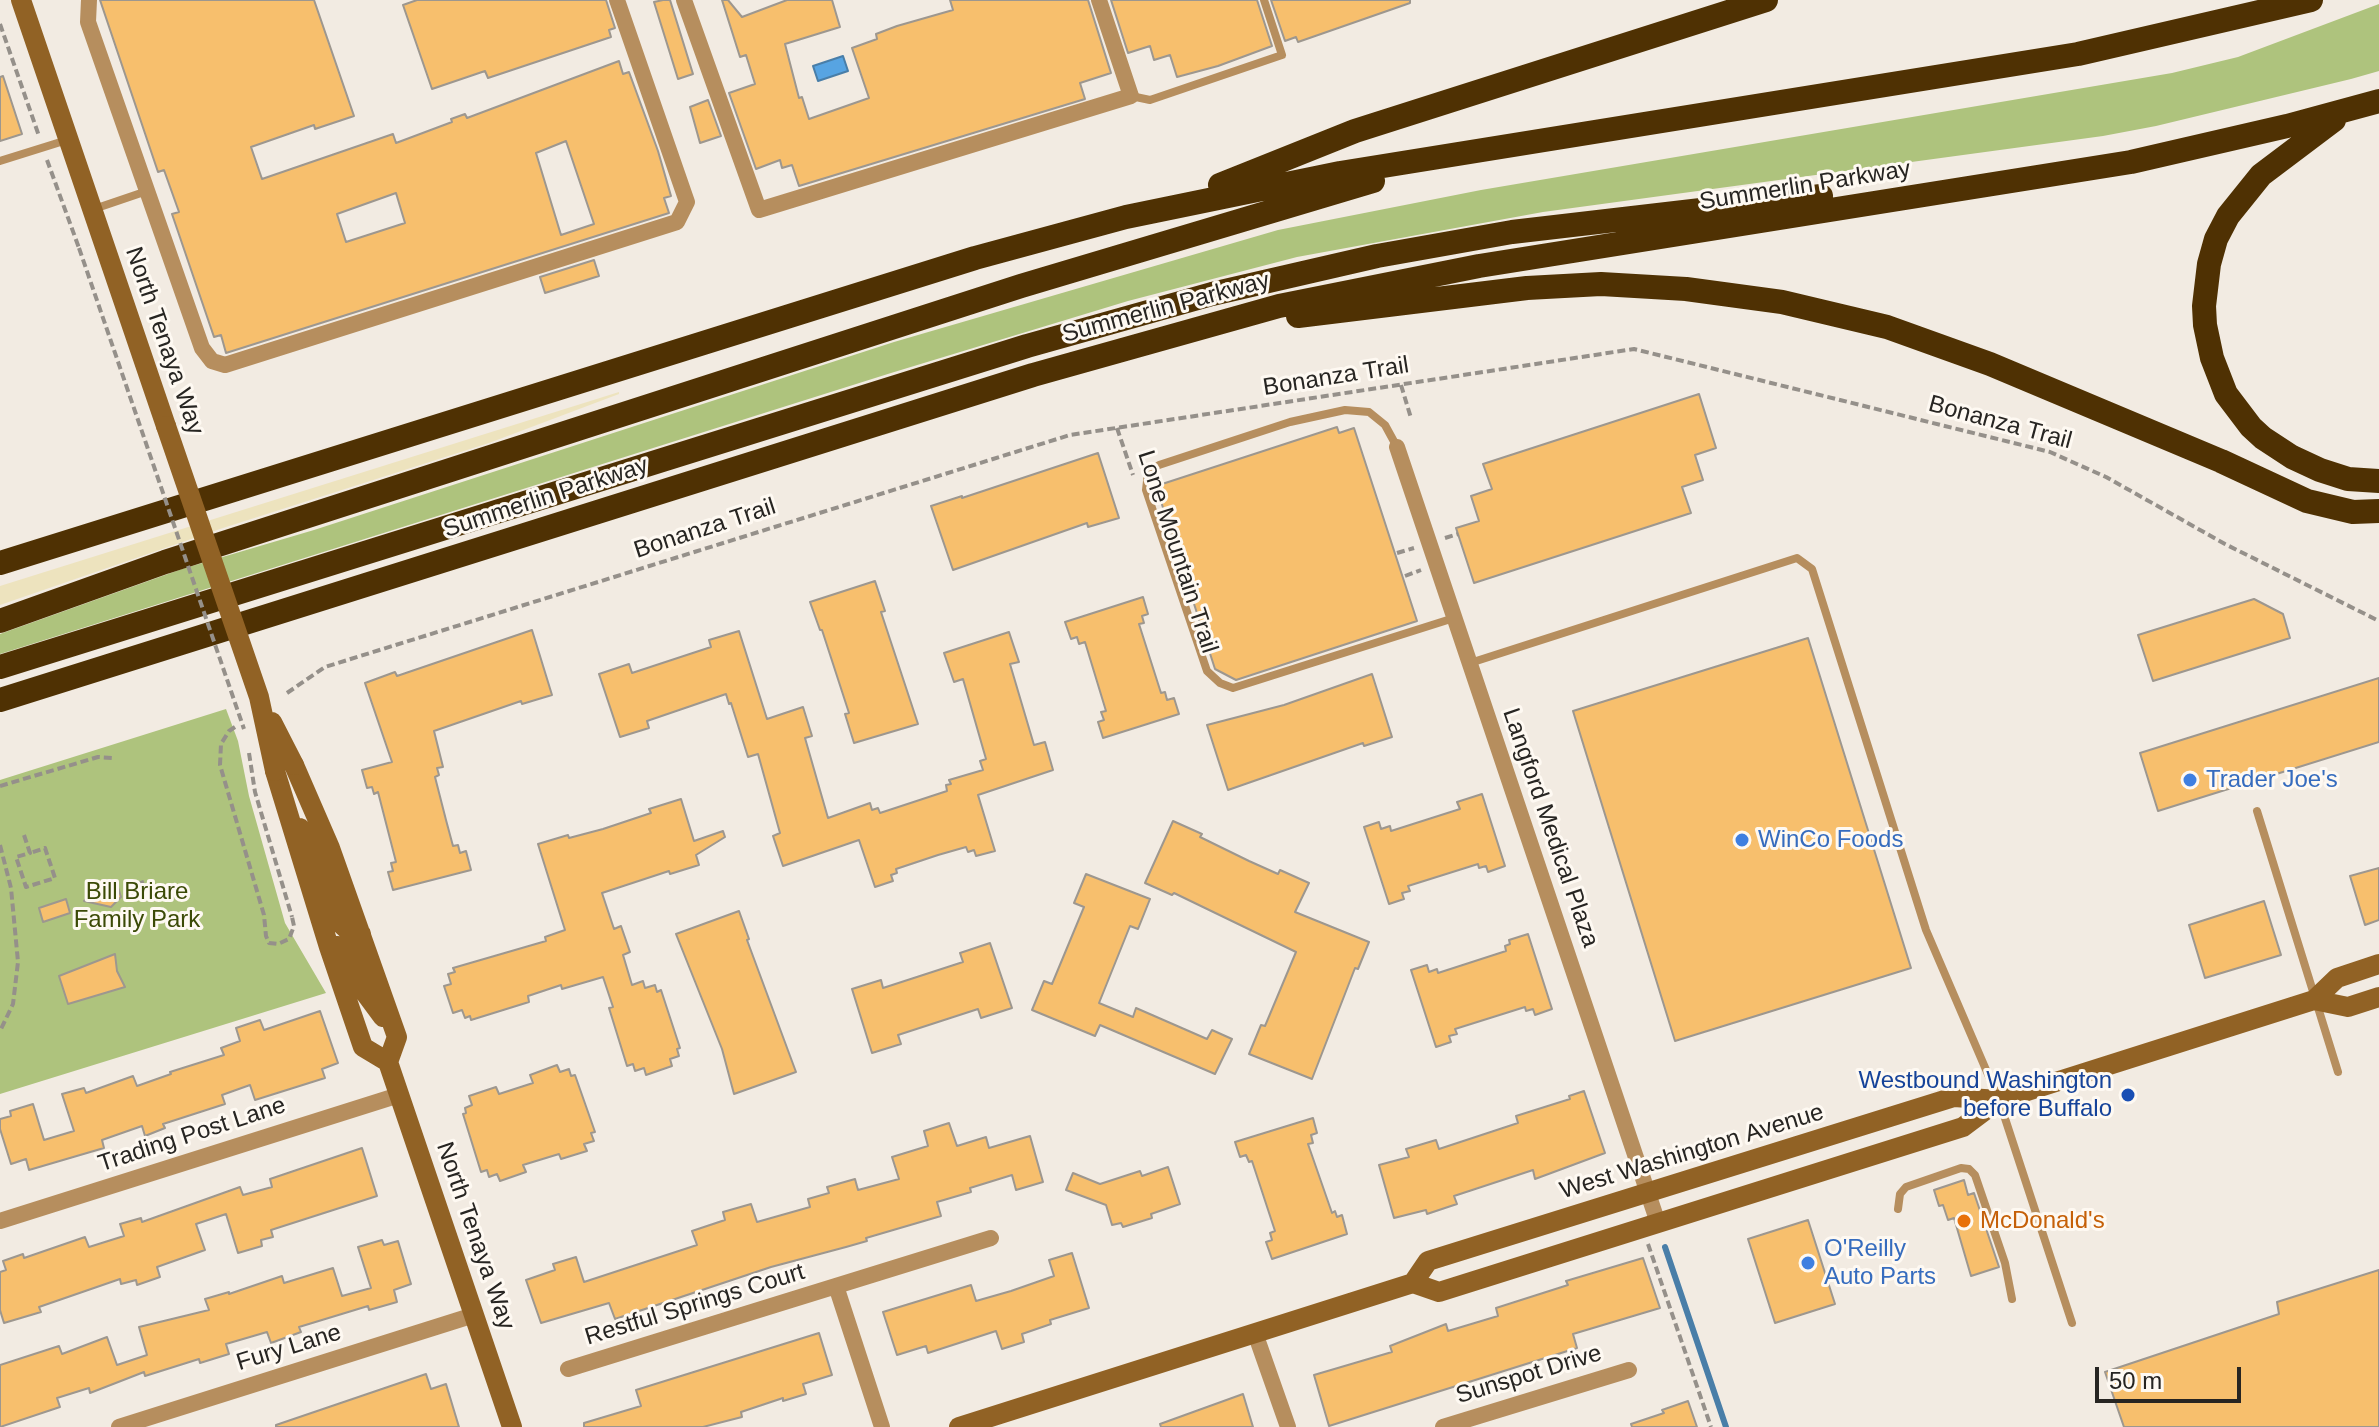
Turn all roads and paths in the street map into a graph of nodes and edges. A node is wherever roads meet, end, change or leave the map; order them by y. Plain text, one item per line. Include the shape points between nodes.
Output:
1 (21, 0) edge
2 (89, 0) edge
3 (617, 0) edge
4 (684, 0) edge
5 (1099, 0) edge
6 (1264, 0) edge
7 (1766, 0) edge
8 (2311, 0) edge
9 (1131, 96) junction
10 (2379, 101) edge
11 (2348, 110) junction
12 (68, 139) junction
13 (1472, 152) junction
14 (0, 161) edge
15 (2131, 162) junction
16 (147, 191) junction
17 (91, 210) junction
18 (1158, 210) junction
19 (79, 248) dead end
20 (1197, 328) junction
21 (1401, 385) junction
22 (1411, 418) dead end
23 (1117, 428) junction
24 (1397, 447) joint
25 (2379, 481) edge
26 (1135, 483) dead end
27 (2379, 511) edge
28 (132, 522) junction
29 (1458, 534) dead end
30 (1449, 537) dead end
31 (1414, 548) dead end
32 (0, 550) edge
33 (1397, 553) dead end
34 (0, 563) edge
35 (1421, 570) dead end
36 (1405, 576) dead end
37 (1454, 618) junction
38 (0, 621) edge
39 (2379, 621) edge
40 (1470, 663) junction
41 (0, 667) edge
42 (287, 693) dead end
43 (0, 700) edge
44 (235, 727) dead end
45 (246, 734) dead end
46 (248, 749) dead end
47 (113, 758) dead end
48 (284, 768) junction
49 (0, 786) edge
50 (2257, 811) dead end
51 (289, 812) junction
52 (24, 835) dead end
53 (0, 845) edge
54 (30, 853) junction
55 (144, 882) dead end
56 (128, 887) dead end
57 (361, 934) junction
58 (329, 947) junction
59 (2379, 964) edge
60 (2379, 997) edge
61 (2314, 1000) junction
62 (0, 1031) edge
63 (397, 1037) junction
64 (388, 1062) junction
65 (2338, 1072) dead end
66 (399, 1095) junction
67 (1999, 1100) junction
68 (1648, 1193) junction
69 (1898, 1209) dead end
70 (0, 1221) edge
71 (1658, 1223) junction
72 (991, 1238) dead end
73 (1649, 1244) dead end
74 (1413, 1283) junction
75 (836, 1286) junction
76 (2012, 1299) dead end
77 (474, 1315) junction
78 (2072, 1323) dead end
79 (1255, 1333) junction
80 (568, 1369) dead end
81 (1629, 1370) dead end
82 (119, 1427) edge
83 (512, 1427) edge
84 (882, 1427) edge
85 (959, 1427) edge
86 (1288, 1427) edge
87 (1443, 1427) edge
88 (1711, 1427) edge

1 - 12 main road, North Tenaya Way
2 - 16 street via 88,22
3 - 16 street via 687,202 677,222 225,365 212,361 202,348
4 - 9 street via 759,210
5 - 9 street
6 - 9 lane via 1282,55 1150,100
7 - 18 highway via 1355,131
8 - 13 highway via 2078,54
10 - 11 highway, Summerlin Parkway
11 - 15 highway, Summerlin Parkway
11 - 25 highway via 2271,167 2235,205 2211,251 2205,325 2226,394 2263,438 2320,470
12 - 14 lane
12 - 17 main road, North Tenaya Way
13 - 18 highway
13 - 38 highway via 1021,286 165,562
15 - 20 highway, Summerlin Parkway via 1466,268 1311,298
15 - 41 highway via 1551,226 1266,280 1027,346
16 - 17 lane
17 - 48 main road, North Tenaya Way, bridge
18 - 28 highway via 961,262
19 - 45 path, bridge
20 - 27 highway via 1551,286 1655,286 1745,296 1815,309 1935,343 2307,501 2353,512
20 - 43 highway, Summerlin Parkway
21 - 22 path
21 - 23 path, Bonanza Trail
21 - 39 path, Bonanza Trail via 1640,349 2050,452
23 - 26 path, Lone Mountain Trail
23 - 42 path, Bonanza Trail via 1070,435 325,667
24 - 37 street, Langford Medical Plaza
24 - 37 lane via 1385,425 1369,412 1345,410 1290,422 1159,465 1148,472 1146,490 1207,671 1220,683 1233,688
28 - 32 highway
28 - 34 highway
29 - 30 path
31 - 33 path
35 - 36 path
37 - 40 street, Langford Medical Plaza
40 - 67 lane via 1797,558 1812,569 1926,930
40 - 68 street, Langford Medical Plaza
44 - 46 path, bridge via 221,744 220,765 269,943 278,944 289,939 294,926 255,792
47 - 49 path via 98,757
48 - 51 main road, North Tenaya Way
48 - 57 main road, North Tenaya Way via 330,848
50 - 61 lane
51 - 57 main road via 315,851 341,924 353,935
51 - 58 main road, North Tenaya Way
52 - 54 path
53 - 62 path via 11,888 18,962 13,1004
54 - 54 path via 16,857 26,887 55,878 45,848
55 - 56 path
57 - 63 main road, North Tenaya Way
58 - 63 main road via 346,951 363,990
58 - 64 main road, North Tenaya Way via 363,1047
59 - 61 main road, West Washington Avenue via 2337,978
60 - 61 main road, West Washington Avenue via 2348,1007
61 - 65 lane
61 - 67 main road, West Washington Avenue
63 - 64 main road
64 - 66 main road, North Tenaya Way
66 - 70 street, Trading Post Lane
66 - 77 main road, North Tenaya Way
67 - 68 main road, West Washington Avenue via 1954,1097
67 - 71 main road, West Washington Avenue via 1963,1127
67 - 78 lane
68 - 71 street, Langford Medical Plaza
68 - 74 main road, West Washington Avenue via 1428,1261
69 - 76 lane via 1906,1187 1969,1169 2005,1263
71 - 74 main road, West Washington Avenue via 1439,1292
72 - 75 street, Restful Springs Court
73 - 88 path
74 - 79 main road, West Washington Avenue
75 - 80 street, Restful Springs Court
75 - 84 street, Restful Springs Court
77 - 82 street, Fury Lane
77 - 83 main road, North Tenaya Way
79 - 85 main road, West Washington Avenue
79 - 86 street
81 - 87 street, Sunspot Drive

